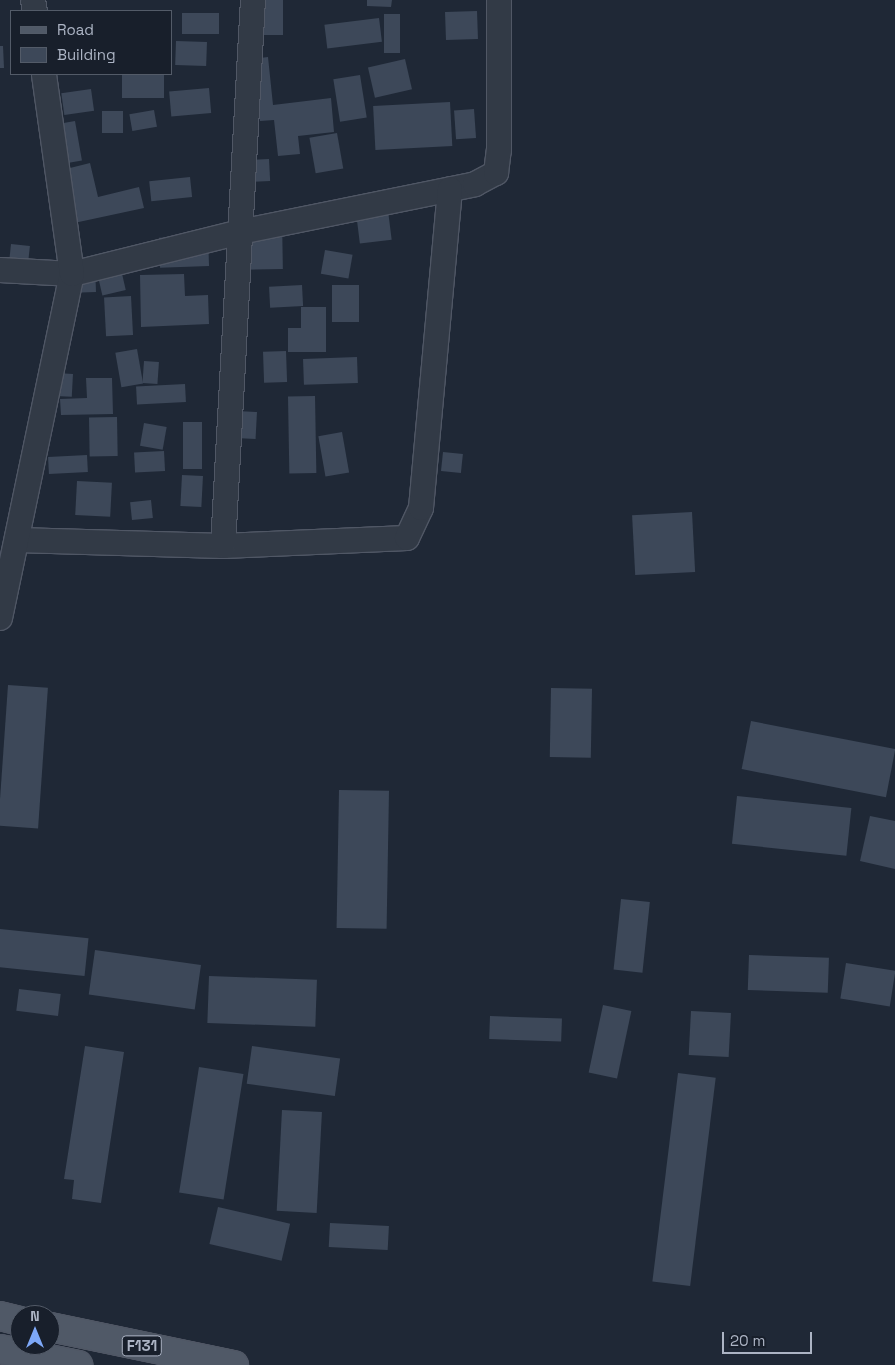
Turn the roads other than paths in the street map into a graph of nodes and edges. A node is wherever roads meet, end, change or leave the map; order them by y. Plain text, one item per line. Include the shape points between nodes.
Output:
1 (253, 0) edge
2 (499, 0) edge
3 (44, 75) edge
4 (450, 189) junction
5 (240, 232) junction
6 (0, 270) edge
7 (72, 274) junction
8 (17, 540) junction
9 (223, 546) junction
10 (0, 618) edge
11 (60, 1329) edge
12 (0, 1349) edge
13 (78, 1365) edge
14 (234, 1365) edge

1 - 5 street
2 - 4 street via 496,173 475,184
3 - 7 street
4 - 5 street
4 - 9 street via 421,508 407,538
5 - 7 street
5 - 9 street
6 - 7 street
7 - 8 street
8 - 9 street
8 - 10 street
11 - 14 main road, F131
12 - 13 main road

